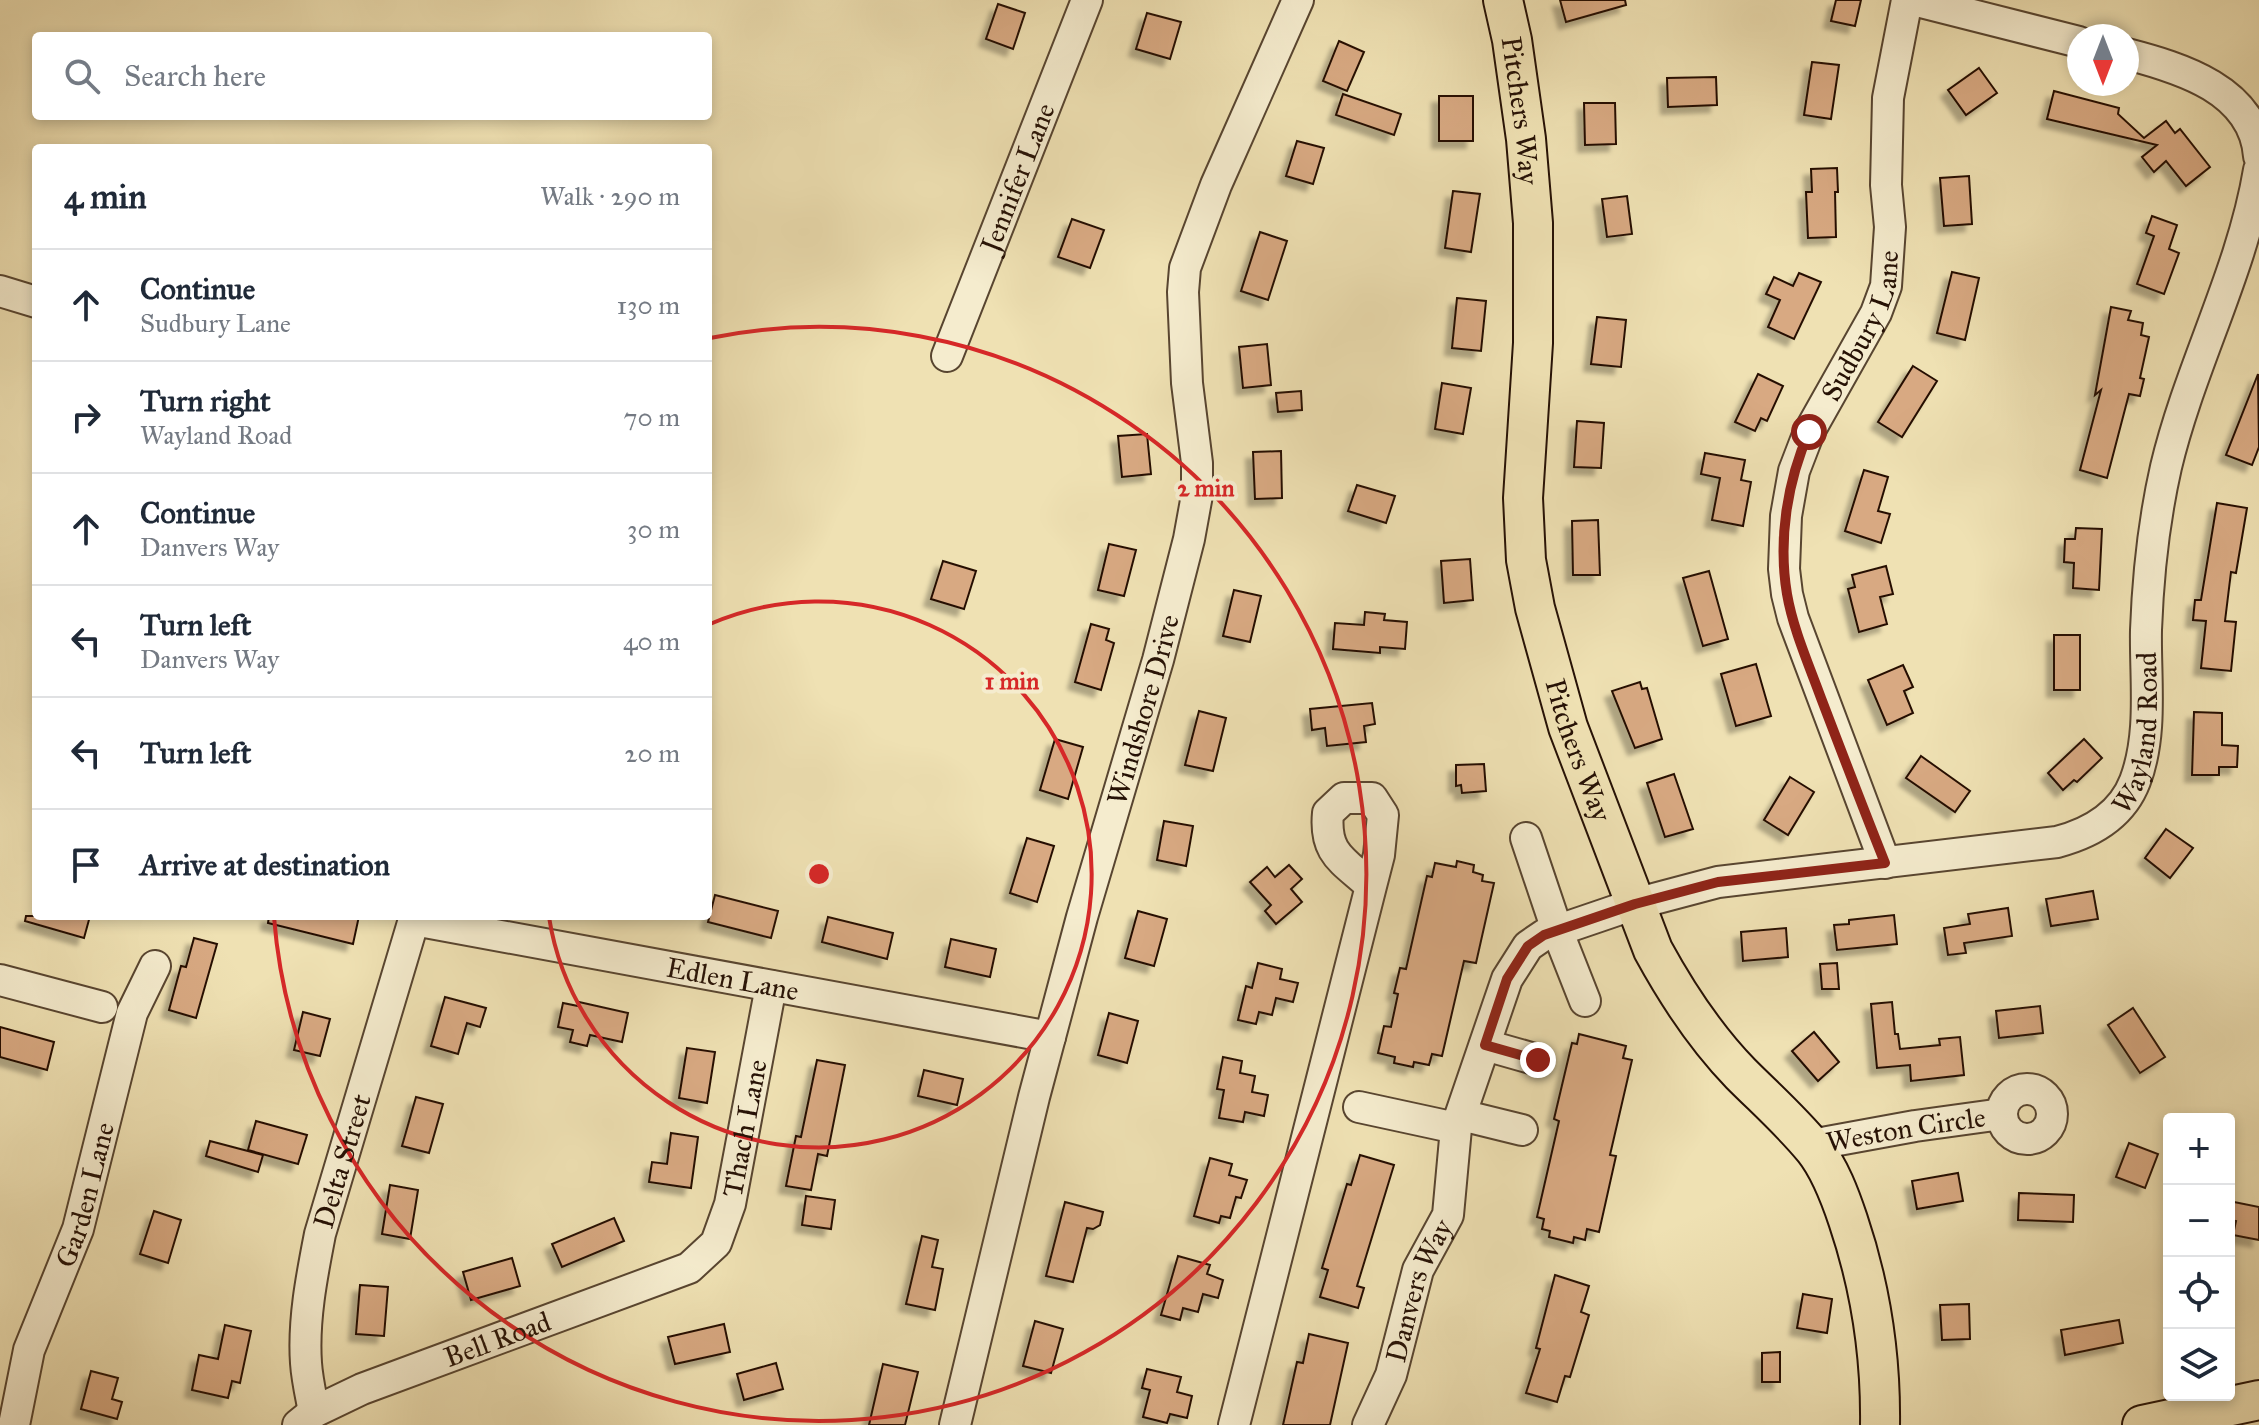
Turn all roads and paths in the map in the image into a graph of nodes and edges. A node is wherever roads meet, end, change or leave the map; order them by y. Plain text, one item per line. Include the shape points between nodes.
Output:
1 (1087, 0) edge
2 (1298, 0) edge
3 (1503, 0) edge
4 (1907, 0) edge
5 (1913, 0) edge
6 (2067, 39) edge
7 (2139, 57) edge
8 (2259, 156) edge
9 (2259, 170) edge
10 (0, 291) edge
11 (32, 301) edge
12 (947, 356) dead end
13 (1526, 838) dead end
14 (1885, 863) junction
15 (1371, 886) dead end
16 (1635, 904) junction
17 (413, 920) edge
18 (424, 920) edge
19 (1557, 930) junction
20 (155, 966) dead end
21 (0, 980) edge
22 (771, 986) junction
23 (1585, 1001) dead end
24 (102, 1007) dead end
25 (1050, 1037) junction
26 (1485, 1045) junction
27 (1538, 1060) dead end
28 (1359, 1107) dead end
29 (2002, 1114) dead end
30 (1458, 1121) junction
31 (1522, 1130) dead end
32 (1811, 1145) junction
33 (699, 1260) joint
34 (2259, 1400) edge
35 (306, 1418) edge
36 (14, 1425) edge
37 (955, 1425) edge
38 (1234, 1425) edge
39 (1368, 1425) edge
40 (1880, 1425) edge
41 (2142, 1425) edge

1 - 12 street, Jennifer Lane
2 - 25 street, Windshore Drive via 1185,268 1195,510 1179,586
3 - 16 main road, Pitchers Way via 1526,139 1533,223 1533,343 1523,498 1526,560 1568,727
4 - 14 street, Sudbury Lane via 1888,98 1889,264 1883,299 1801,451 1790,489 1785,543 1793,618
5 - 6 street
7 - 8 street via 2228,95 2246,118
9 - 14 street, Wayland Road via 2166,465 2150,566 2146,725 2129,794 2101,823 2072,838
10 - 11 street
13 - 19 street
14 - 16 street, Wayland Road via 1718,882
15 - 38 street
16 - 19 street, Danvers Way
16 - 32 main road, Pitchers Way via 1653,950 1685,1002 1725,1056
17 - 35 street, Delta Street via 320,1234 306,1329
18 - 22 street, Edlen Lane
19 - 23 street
19 - 26 street, Danvers Way via 1528,946 1518,959
20 - 36 street, Garden Lane via 132,1013 78,1229 29,1350
21 - 24 street
22 - 25 street, Edlen Lane
22 - 33 street, Thach Lane via 730,1204 716,1243
25 - 37 street, Windshore Drive
26 - 27 street
26 - 30 street, Danvers Way
28 - 30 street
29 - 32 street, Weston Circle
30 - 31 street
30 - 39 street, Danvers Way via 1448,1215 1418,1270 1391,1375
32 - 40 main road, Pitchers Way via 1839,1193 1863,1266 1879,1353
33 - 35 street, Bell Road via 362,1389
34 - 41 main road

